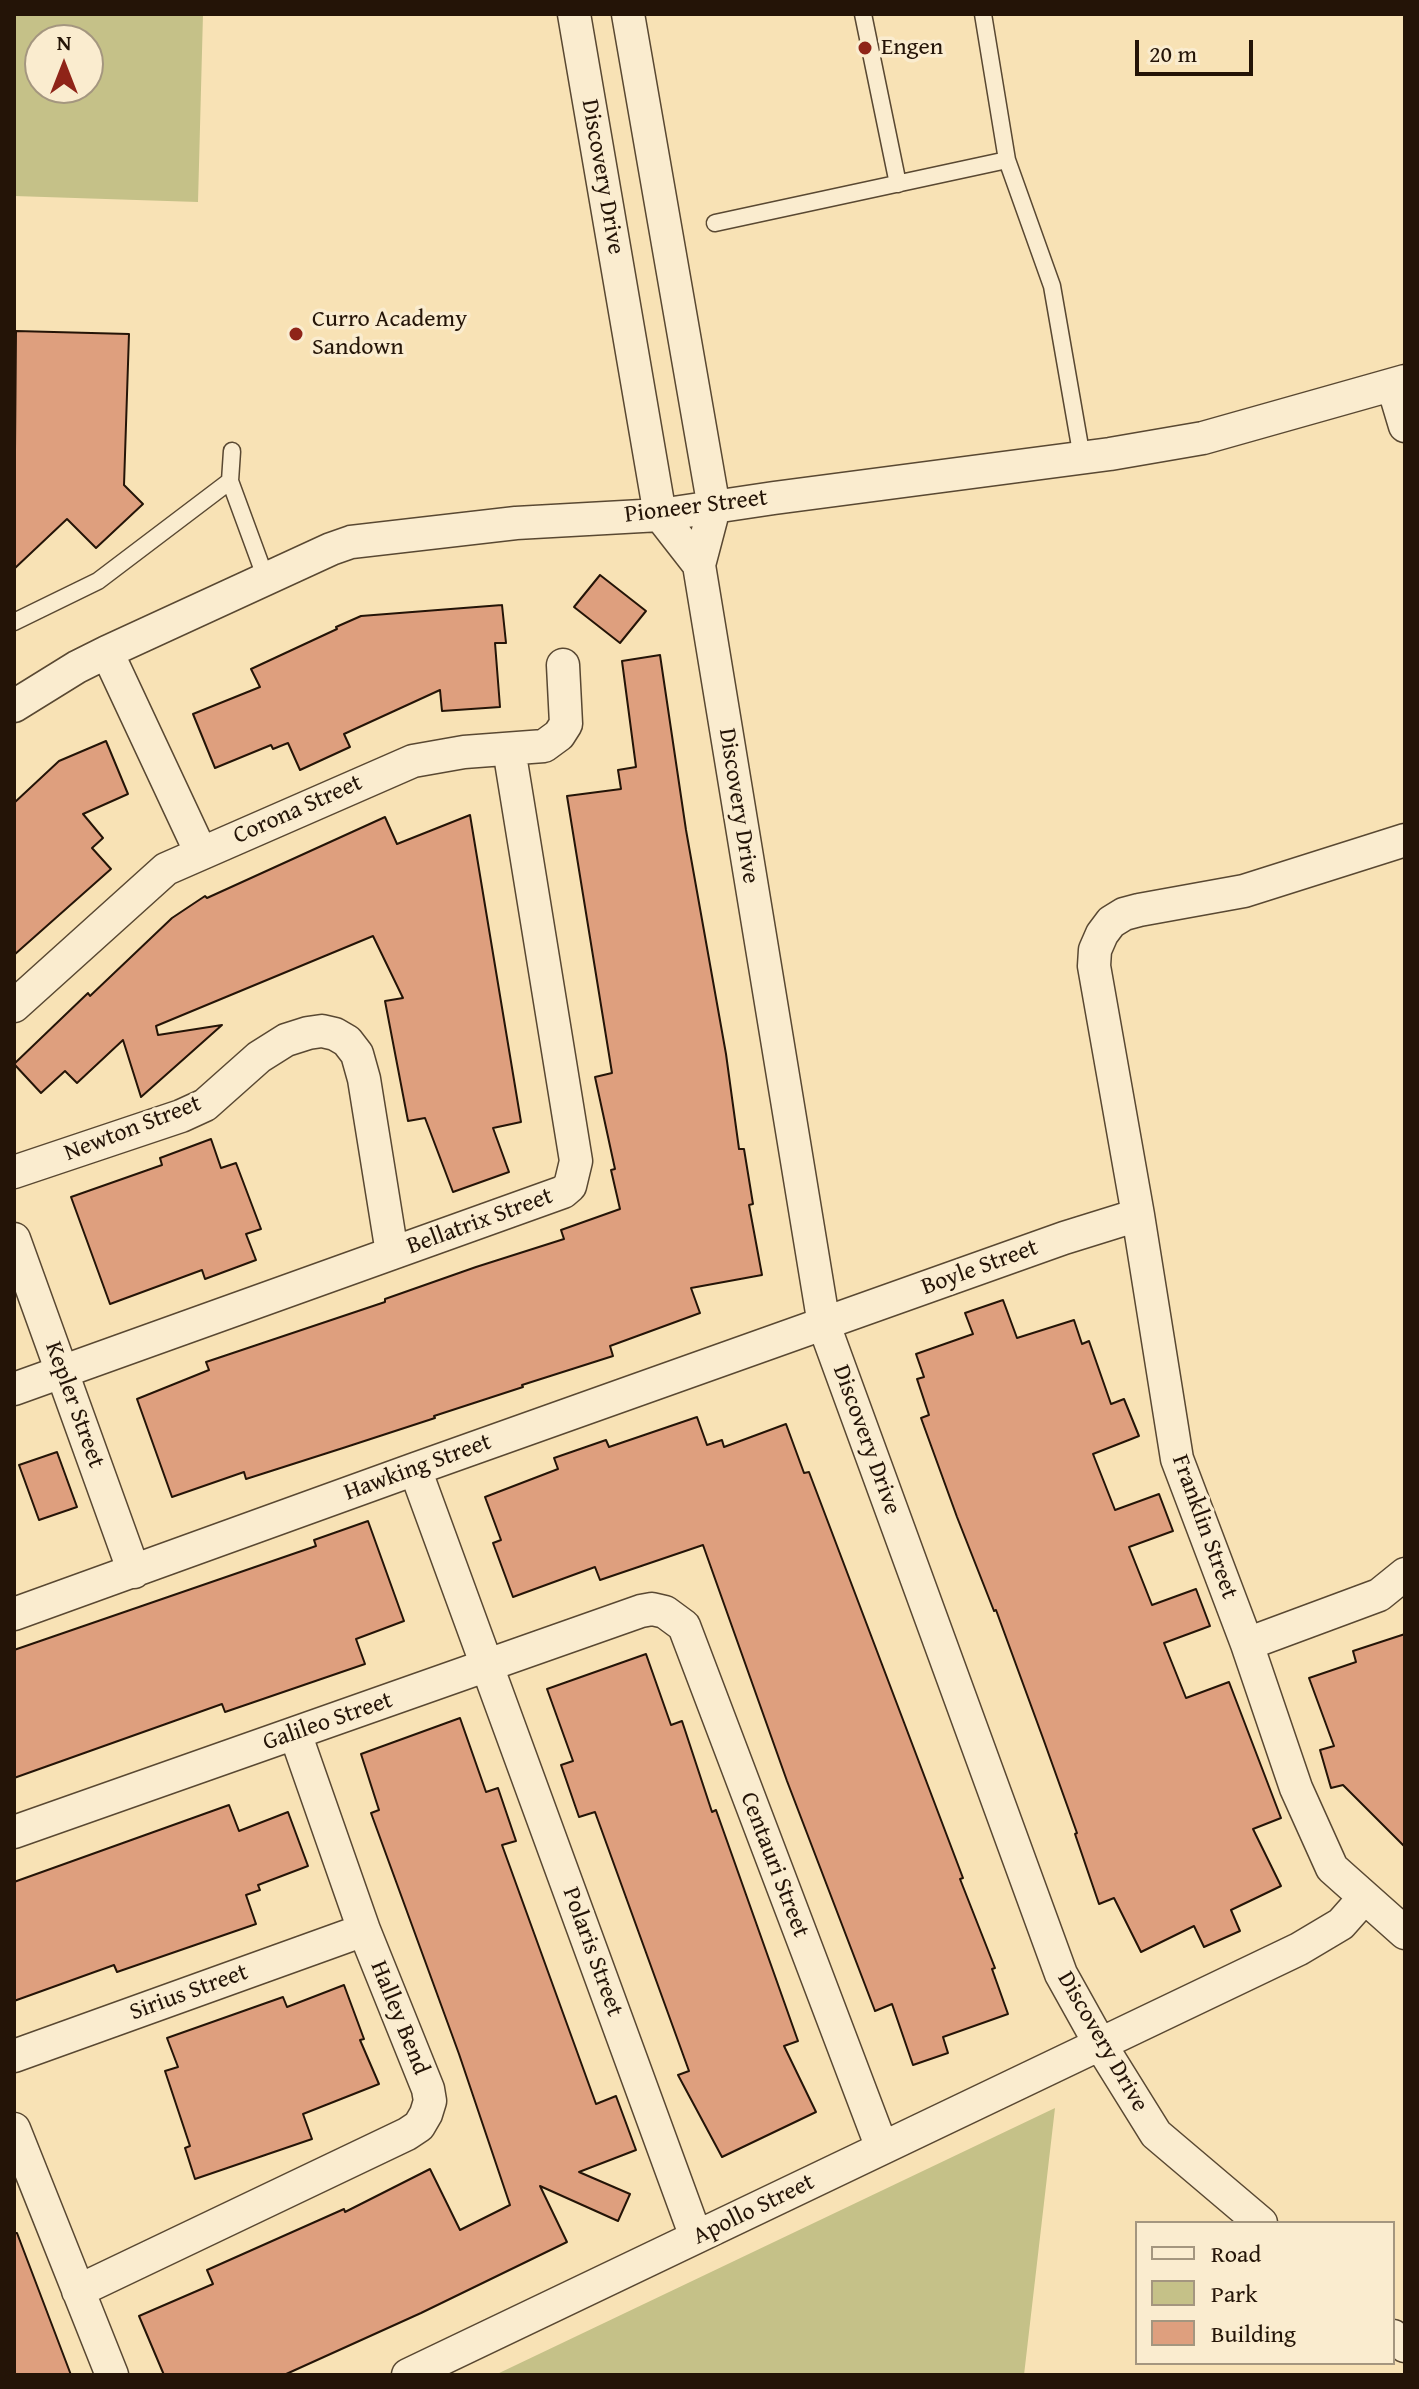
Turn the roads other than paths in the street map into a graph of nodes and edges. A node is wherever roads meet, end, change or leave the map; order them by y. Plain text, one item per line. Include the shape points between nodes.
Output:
1 (574, 14) edge
2 (628, 14) edge
3 (863, 14) edge
4 (983, 14) edge
5 (1007, 160) junction
6 (898, 184) junction
7 (715, 223) dead end
8 (1399, 383) edge
9 (1405, 426) edge
10 (232, 451) dead end
11 (1082, 458) junction
12 (230, 481) junction
13 (714, 508) junction
14 (660, 515) junction
15 (699, 565) junction
16 (266, 579) junction
17 (14, 622) edge
18 (107, 652) junction
19 (563, 665) dead end
20 (14, 706) edge
21 (509, 749) junction
22 (1405, 840) edge
23 (201, 853) junction
24 (14, 1006) edge
25 (14, 1172) edge
26 (1138, 1215) junction
27 (14, 1239) edge
28 (392, 1253) junction
29 (824, 1325) junction
30 (62, 1371) junction
31 (14, 1389) edge
32 (415, 1469) junction
33 (134, 1572) junction
34 (1405, 1574) edge
35 (641, 1611) joint
36 (14, 1614) edge
37 (1247, 1644) junction
38 (487, 1666) junction
39 (295, 1733) junction
40 (14, 1832) edge
41 (1364, 1898) junction
42 (364, 1930) junction
43 (1405, 1933) edge
44 (1100, 2044) junction
45 (14, 2056) edge
46 (14, 2129) edge
47 (882, 2148) junction
48 (1259, 2221) edge
49 (696, 2237) junction
50 (78, 2291) junction
51 (112, 2375) edge
52 (408, 2375) edge

1 - 14 street, Discovery Drive
2 - 13 street, Discovery Drive
3 - 6 lane
4 - 5 lane
5 - 6 lane
5 - 11 lane via 1052,286
6 - 7 lane
8 - 9 street
8 - 11 street, Pioneer Street via 1203,438
10 - 12 lane
11 - 13 street, Pioneer Street
12 - 16 lane
12 - 17 lane via 98,581
13 - 14 street, Pioneer Street
13 - 15 street, Discovery Drive
14 - 15 street, Discovery Drive
14 - 16 street, Pioneer Street via 372,539 331,549
15 - 29 street, Discovery Drive
16 - 18 street, Pioneer Street
18 - 20 street, Pioneer Street
18 - 23 street
19 - 21 street, Corona Street via 566,724 559,735 544,746
21 - 23 street, Corona Street via 413,761
21 - 28 street, Bellatrix Street via 576,1161 574,1175 563,1192
22 - 26 street, Franklin Street via 1244,891 1124,914 1102,934 1094,966
23 - 24 street, Corona Street via 166,869
25 - 28 street, Newton Street via 181,1116 205,1105 286,1040 322,1031 347,1041 357,1054
26 - 29 street, Boyle Street
26 - 37 street, Franklin Street via 1177,1459
27 - 30 street, Kepler Street
28 - 30 street, Bellatrix Street
29 - 32 street, Hawking Street
29 - 44 street, Discovery Drive via 1061,1974
30 - 31 street, Bellatrix Street
30 - 33 street, Kepler Street
32 - 33 street, Hawking Street
32 - 38 street, Polaris Street
33 - 36 street, Hawking Street
34 - 37 street via 1379,1595
35 - 38 street, Galileo Street
35 - 47 street, Centauri Street via 665,1612 684,1626
37 - 41 street, Franklin Street via 1296,1788 1332,1868
38 - 39 street, Galileo Street
38 - 49 street, Polaris Street
39 - 40 street, Galileo Street
39 - 42 street, Halley Bend
41 - 43 street, Franklin Street
41 - 44 street, Apollo Street via 1341,1924 1299,1949
42 - 45 street, Sirius Street
42 - 50 street, Halley Bend via 428,2089 430,2101 419,2126
44 - 47 street, Apollo Street
44 - 48 street, Discovery Drive via 1156,2134
46 - 50 street
47 - 49 street, Apollo Street
49 - 52 street, Apollo Street
50 - 51 street

